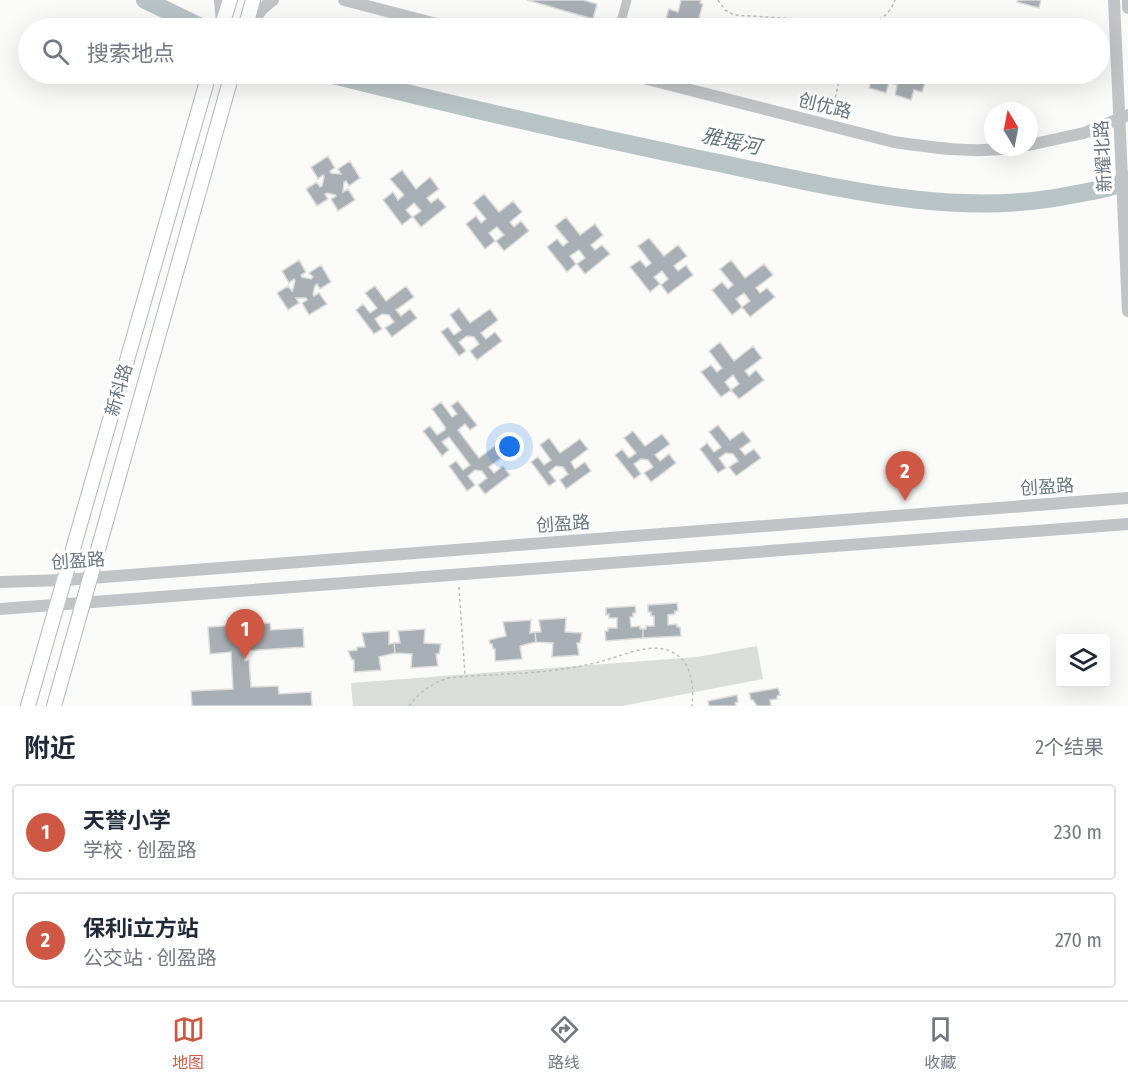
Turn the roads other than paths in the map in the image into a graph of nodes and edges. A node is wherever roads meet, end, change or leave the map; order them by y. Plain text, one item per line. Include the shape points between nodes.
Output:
1 (220, 0) edge
2 (230, 0) edge
3 (273, 0) edge
4 (344, 0) edge
5 (627, 0) edge
6 (1114, 0) edge
7 (1128, 0) edge
8 (253, 1) edge
9 (1128, 8) edge
10 (221, 18) edge
11 (225, 18) edge
12 (249, 18) edge
13 (255, 18) edge
14 (413, 18) edge
15 (622, 18) edge
16 (206, 84) edge
17 (229, 84) edge
18 (667, 84) edge
19 (1124, 117) edge
20 (1038, 143) edge
21 (984, 149) edge
22 (1128, 311) edge
23 (1128, 498) edge
24 (1128, 524) edge
25 (91, 578) junction
26 (65, 580) junction
27 (0, 582) edge
28 (84, 603) junction
29 (58, 605) junction
30 (0, 609) edge
31 (28, 706) edge
32 (54, 706) edge

1 - 10 street
2 - 11 main road
3 - 13 street
4 - 14 street
5 - 15 street
6 - 19 street, 新耀北路
7 - 9 street
8 - 12 main road
16 - 26 main road, 新科路
17 - 25 main road, 新科路
18 - 21 street, 创优路 via 894,142
19 - 20 street via 1084,133
19 - 22 street, 新耀北路 via 1121,142
23 - 25 street, 创盈路
24 - 28 street
25 - 26 street, 创盈路
25 - 28 main road, 新科路
26 - 27 street, 创盈路
26 - 29 main road, 新科路
28 - 29 street
28 - 32 main road, 新科路
29 - 30 street
29 - 31 main road, 新科路

